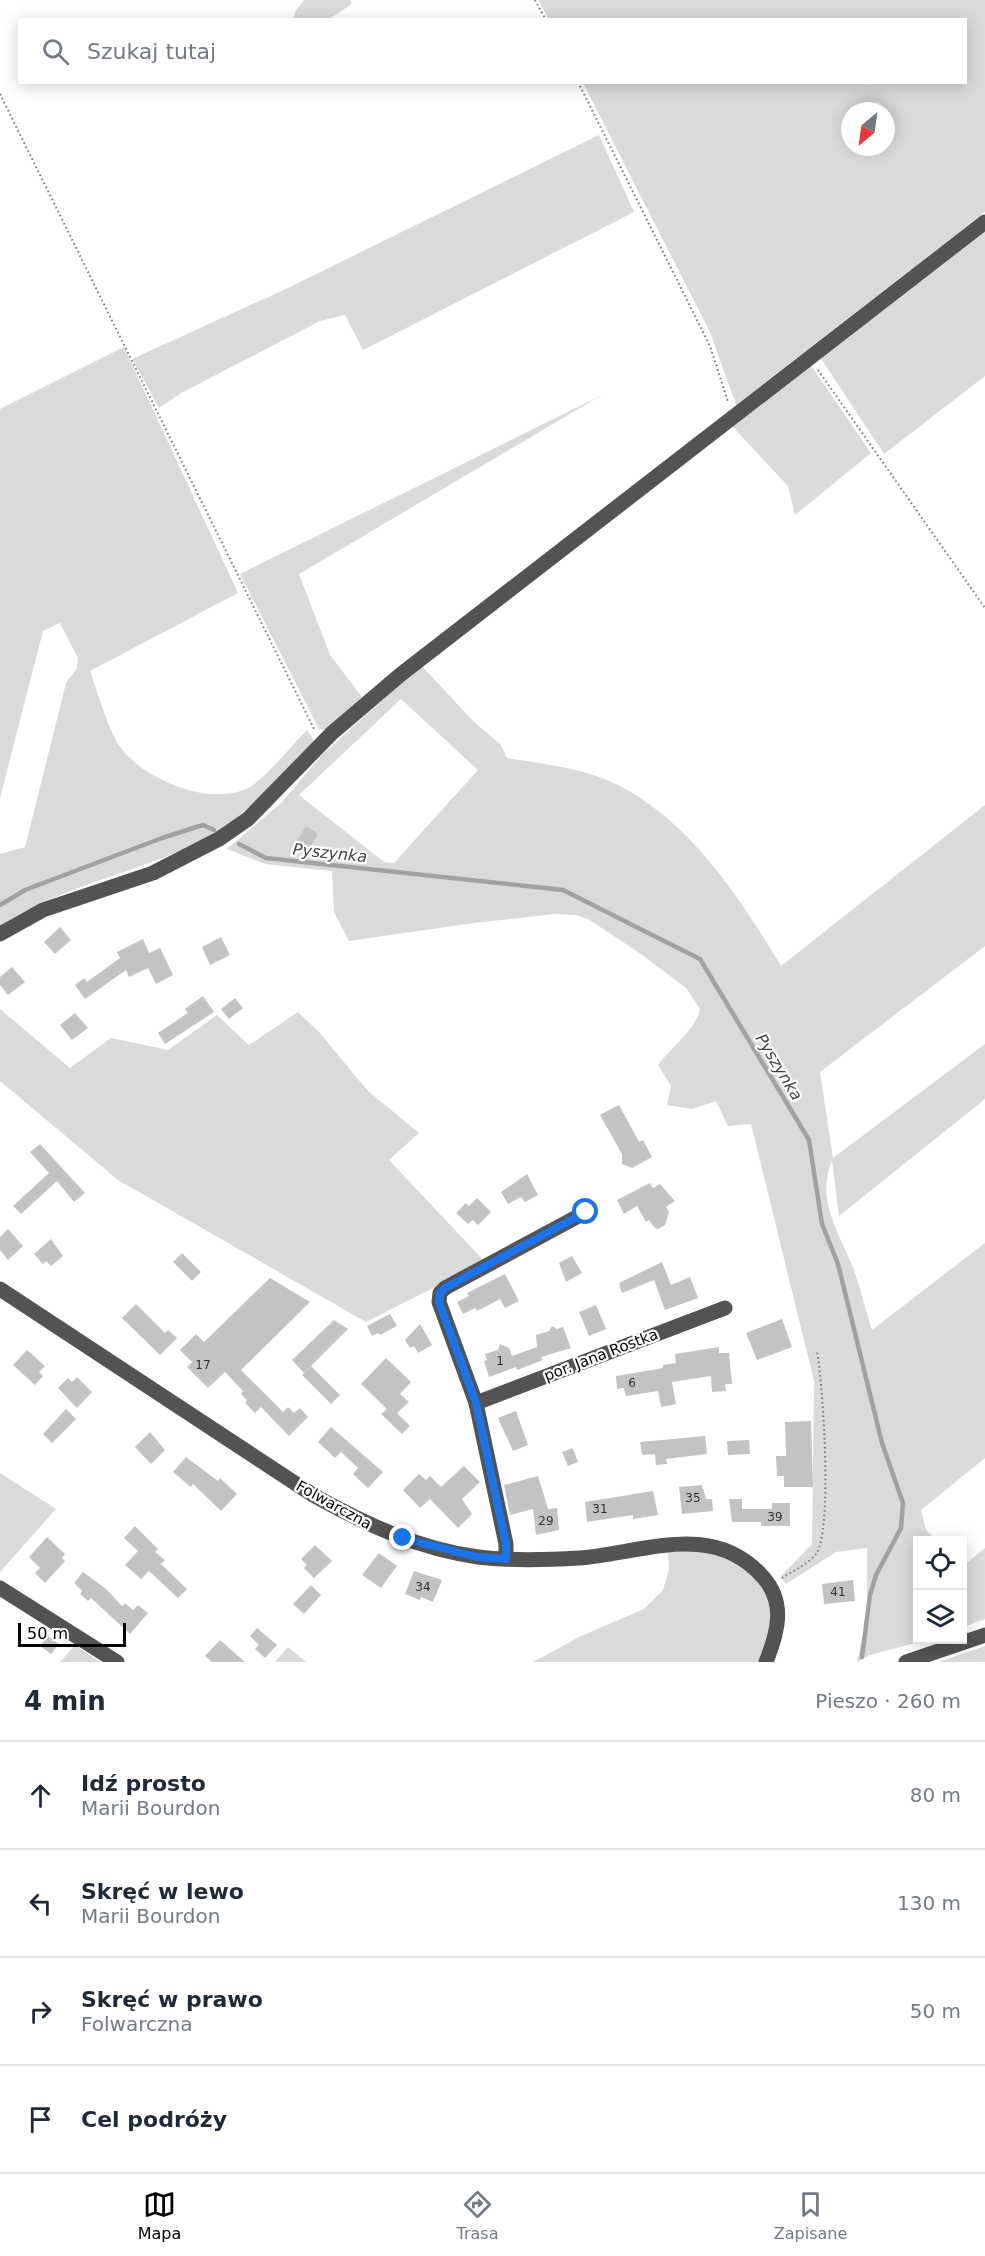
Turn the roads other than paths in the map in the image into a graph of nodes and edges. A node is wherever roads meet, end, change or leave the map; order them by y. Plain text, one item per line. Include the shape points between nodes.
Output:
1 (985, 222) edge
2 (0, 934) edge
3 (586, 1212) dead end
4 (0, 1289) edge
5 (725, 1308) dead end
6 (476, 1403) junction
7 (506, 1559) junction
8 (0, 1588) edge
9 (985, 1635) edge
10 (117, 1662) edge
11 (766, 1662) edge
12 (906, 1662) edge

1 - 2 street via 400,675 323,742 248,819 219,839 153,873 43,910
3 - 6 street via 440,1293 439,1302
4 - 7 street, Folwarczna via 285,1478 350,1516 435,1548
5 - 6 street, por. Jana Rostka
6 - 7 street
7 - 11 street, Folwarczna via 577,1558 692,1543 715,1545 743,1559 771,1586 779,1613
8 - 10 street
9 - 12 street

